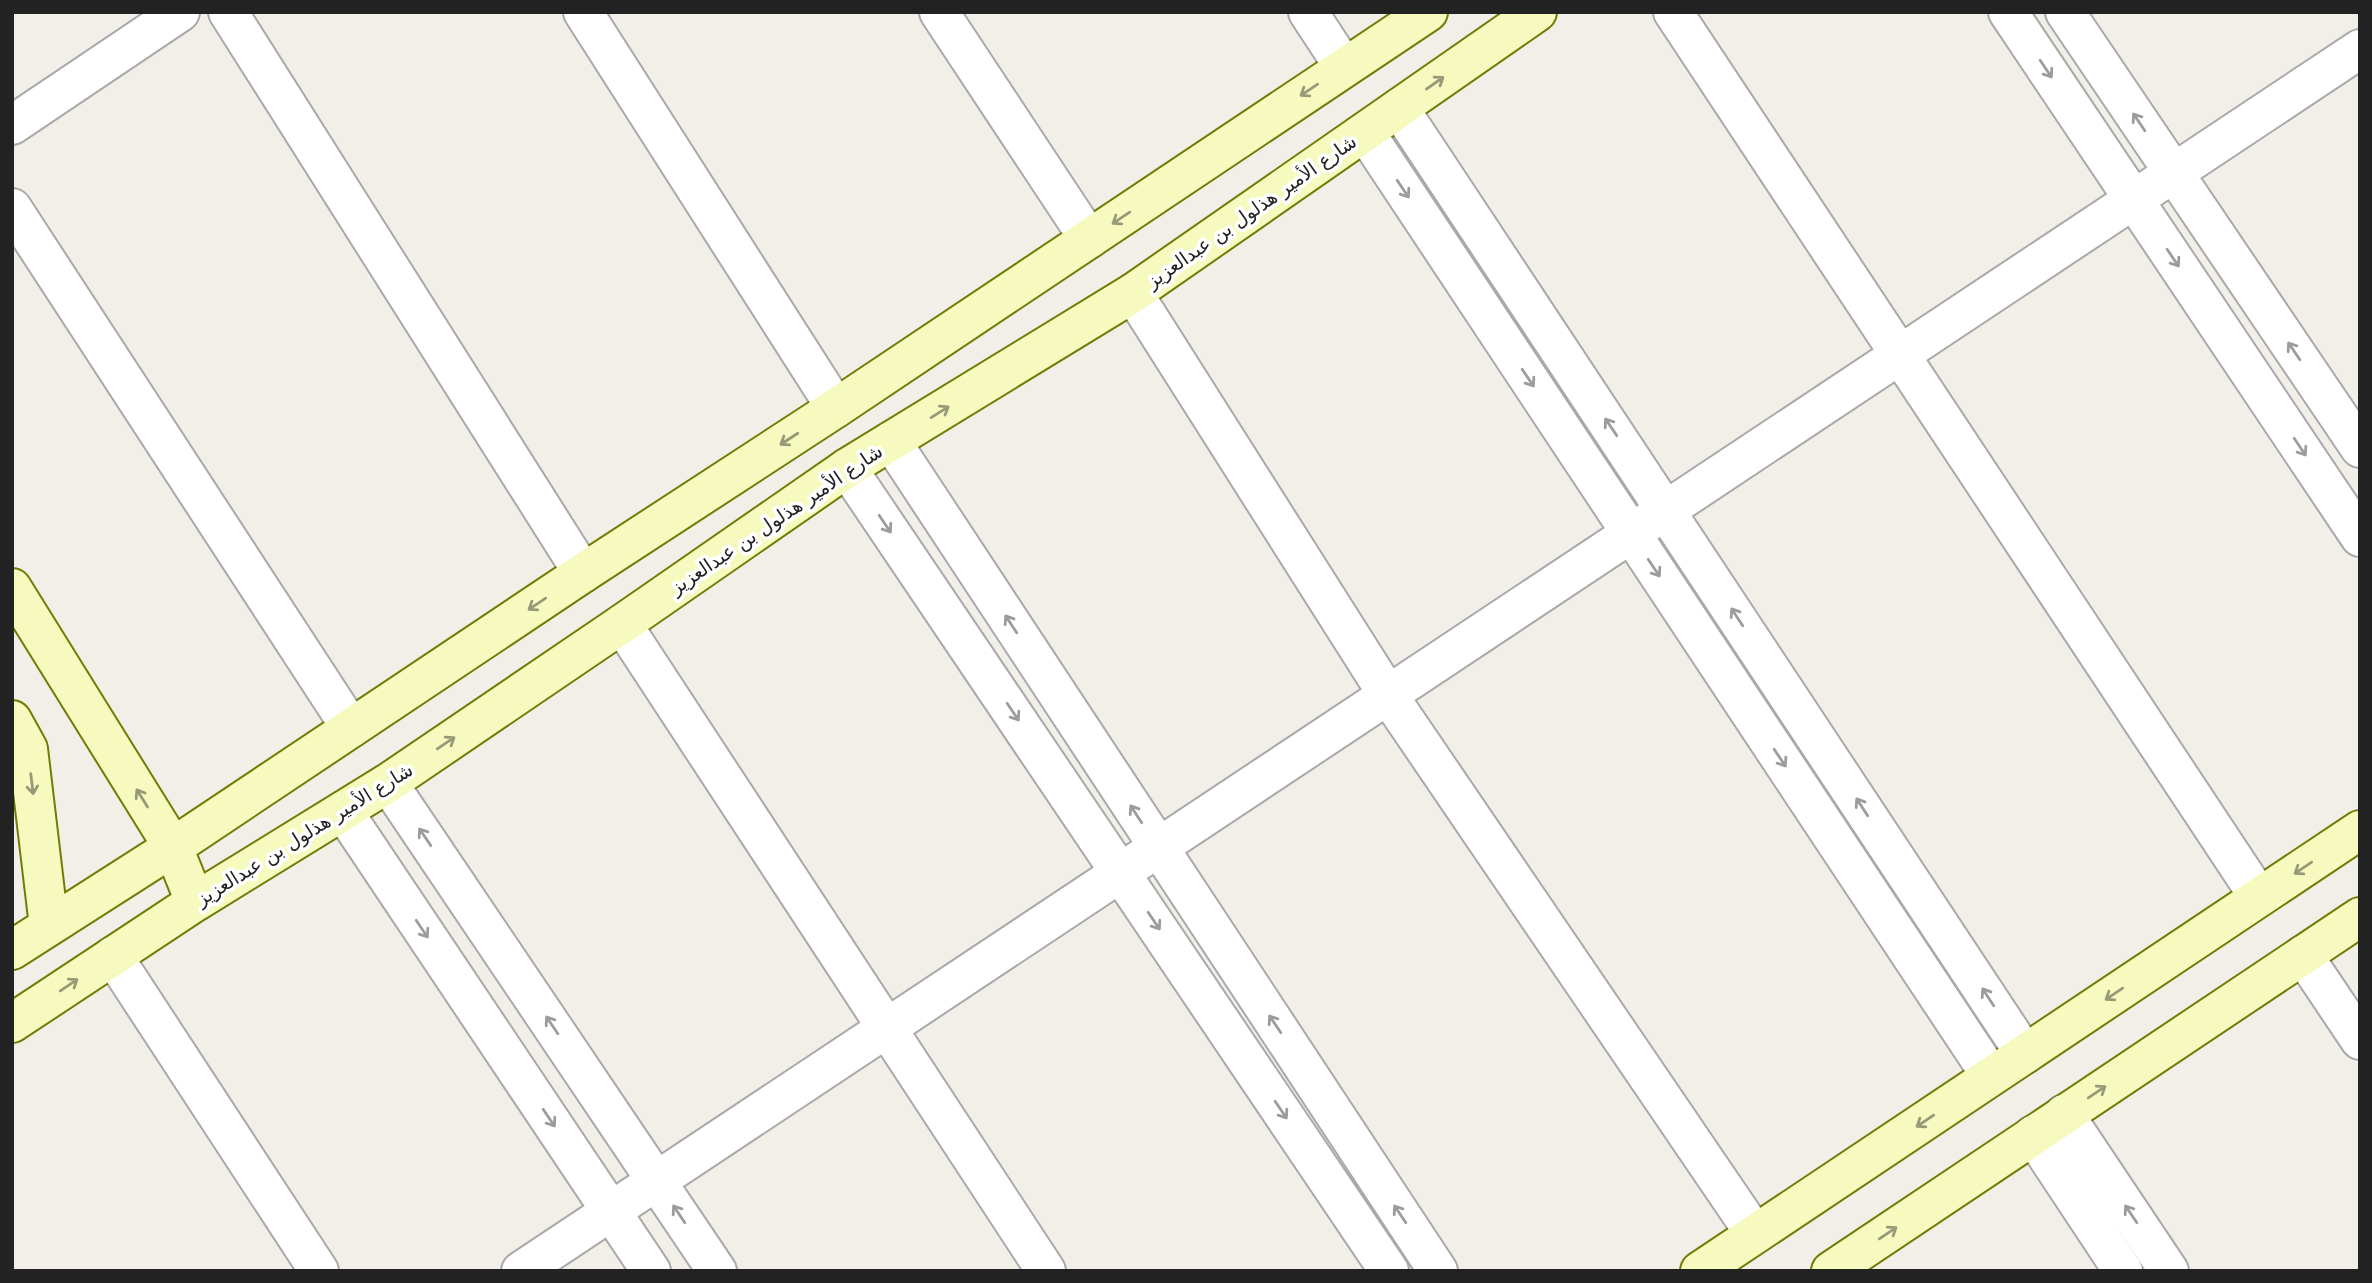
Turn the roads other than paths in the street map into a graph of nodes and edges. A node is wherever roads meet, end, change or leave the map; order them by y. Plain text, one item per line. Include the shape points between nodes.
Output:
1 (180, 12) edge
2 (228, 12) edge
3 (583, 12) edge
4 (939, 12) edge
5 (1308, 12) edge
6 (1428, 12) edge
7 (1537, 12) edge
8 (1673, 12) edge
9 (2008, 12) edge
10 (2065, 12) edge
11 (2360, 50) edge
12 (1344, 67) junction
13 (1399, 108) junction
14 (12, 125) edge
15 (1365, 132) junction
16 (2173, 173) junction
17 (2134, 199) junction
18 (12, 208) edge
19 (1088, 239) junction
20 (1133, 293) junction
21 (1900, 355) junction
22 (836, 408) junction
23 (891, 442) junction
24 (2360, 448) edge
25 (847, 468) junction
26 (1666, 510) junction
27 (1632, 533) junction
28 (2360, 537) edge
29 (583, 573) junction
30 (12, 588) edge
31 (622, 624) junction
32 (1388, 695) junction
33 (12, 720) edge
34 (351, 728) junction
35 (388, 782) junction
36 (343, 811) junction
37 (2360, 830) edge
38 (173, 847) junction
39 (1158, 848) junction
40 (1121, 872) junction
41 (2259, 897) junction
42 (195, 902) junction
43 (2360, 917) edge
44 (49, 926) junction
45 (12, 950) edge
46 (2303, 955) junction
47 (113, 956) junction
48 (12, 1023) edge
49 (886, 1028) junction
50 (2360, 1040) edge
51 (2025, 1054) junction
52 (1991, 1076) junction
53 (2064, 1114) junction
54 (2033, 1135) junction
55 (656, 1181) junction
56 (611, 1211) junction
57 (1755, 1234) junction
58 (319, 1271) edge
59 (521, 1271) edge
60 (651, 1271) edge
61 (717, 1271) edge
62 (1046, 1271) edge
63 (1389, 1271) edge
64 (1438, 1271) edge
65 (1700, 1271) edge
66 (1831, 1271) edge
67 (2123, 1271) edge
68 (2169, 1271) edge

1 - 14 street
2 - 29 street
3 - 22 street
4 - 19 street
5 - 12 street
6 - 12 street
13 -> 7 street, شارع الأمير هذلول بن عبدالعزيز
8 - 21 street
9 -> 17 street
16 -> 10 street
11 - 16 street
12 -> 19 street
13 - 15 street, شارع الأمير هذلول بن عبدالعزيز
26 -> 13 street
15 - 20 street, شارع الأمير هذلول بن عبدالعزيز
15 -> 27 street
16 - 17 street
24 -> 16 street
17 - 21 street
17 -> 28 street
18 - 34 street
19 - 22 street
23 -> 20 street, شارع الأمير هذلول بن عبدالعزيز
20 - 32 street
21 - 26 street
21 - 41 street
22 -> 29 street
23 - 25 street, شارع الأمير هذلول بن عبدالعزيز
39 -> 23 street
25 - 31 street, شارع الأمير هذلول بن عبدالعزيز
25 -> 40 street
26 - 27 street
51 -> 26 street
27 - 32 street
27 -> 52 street
29 -> 34 street
38 -> 30 street
35 -> 31 street, شارع الأمير هذلول بن عبدالعزيز
31 - 49 street
32 - 39 street
32 - 57 street
33 -> 44 street via 28,749
34 - 38 street
35 - 36 street, شارع الأمير هذلول بن عبدالعزيز
55 -> 35 street
36 - 42 street, شارع الأمير هذلول بن عبدالعزيز
36 -> 56 street
37 -> 41 street
38 - 42 street
38 - 44 street
39 - 40 street
64 -> 39 street
40 - 49 street
40 -> 63 street
41 -> 51 street
42 - 47 street, شارع الأمير هذلول بن عبدالعزيز
43 - 46 street
44 - 45 street
46 - 50 street
53 -> 46 street
48 -> 47 street, شارع الأمير هذلول بن عبدالعزيز
47 - 58 street
49 - 55 street
49 - 62 street
51 - 52 street
52 -> 57 street
53 - 54 street
68 -> 53 street
66 -> 54 street
54 - 67 street
55 - 56 street
61 -> 55 street
56 - 59 street
56 - 60 street
57 - 65 street

